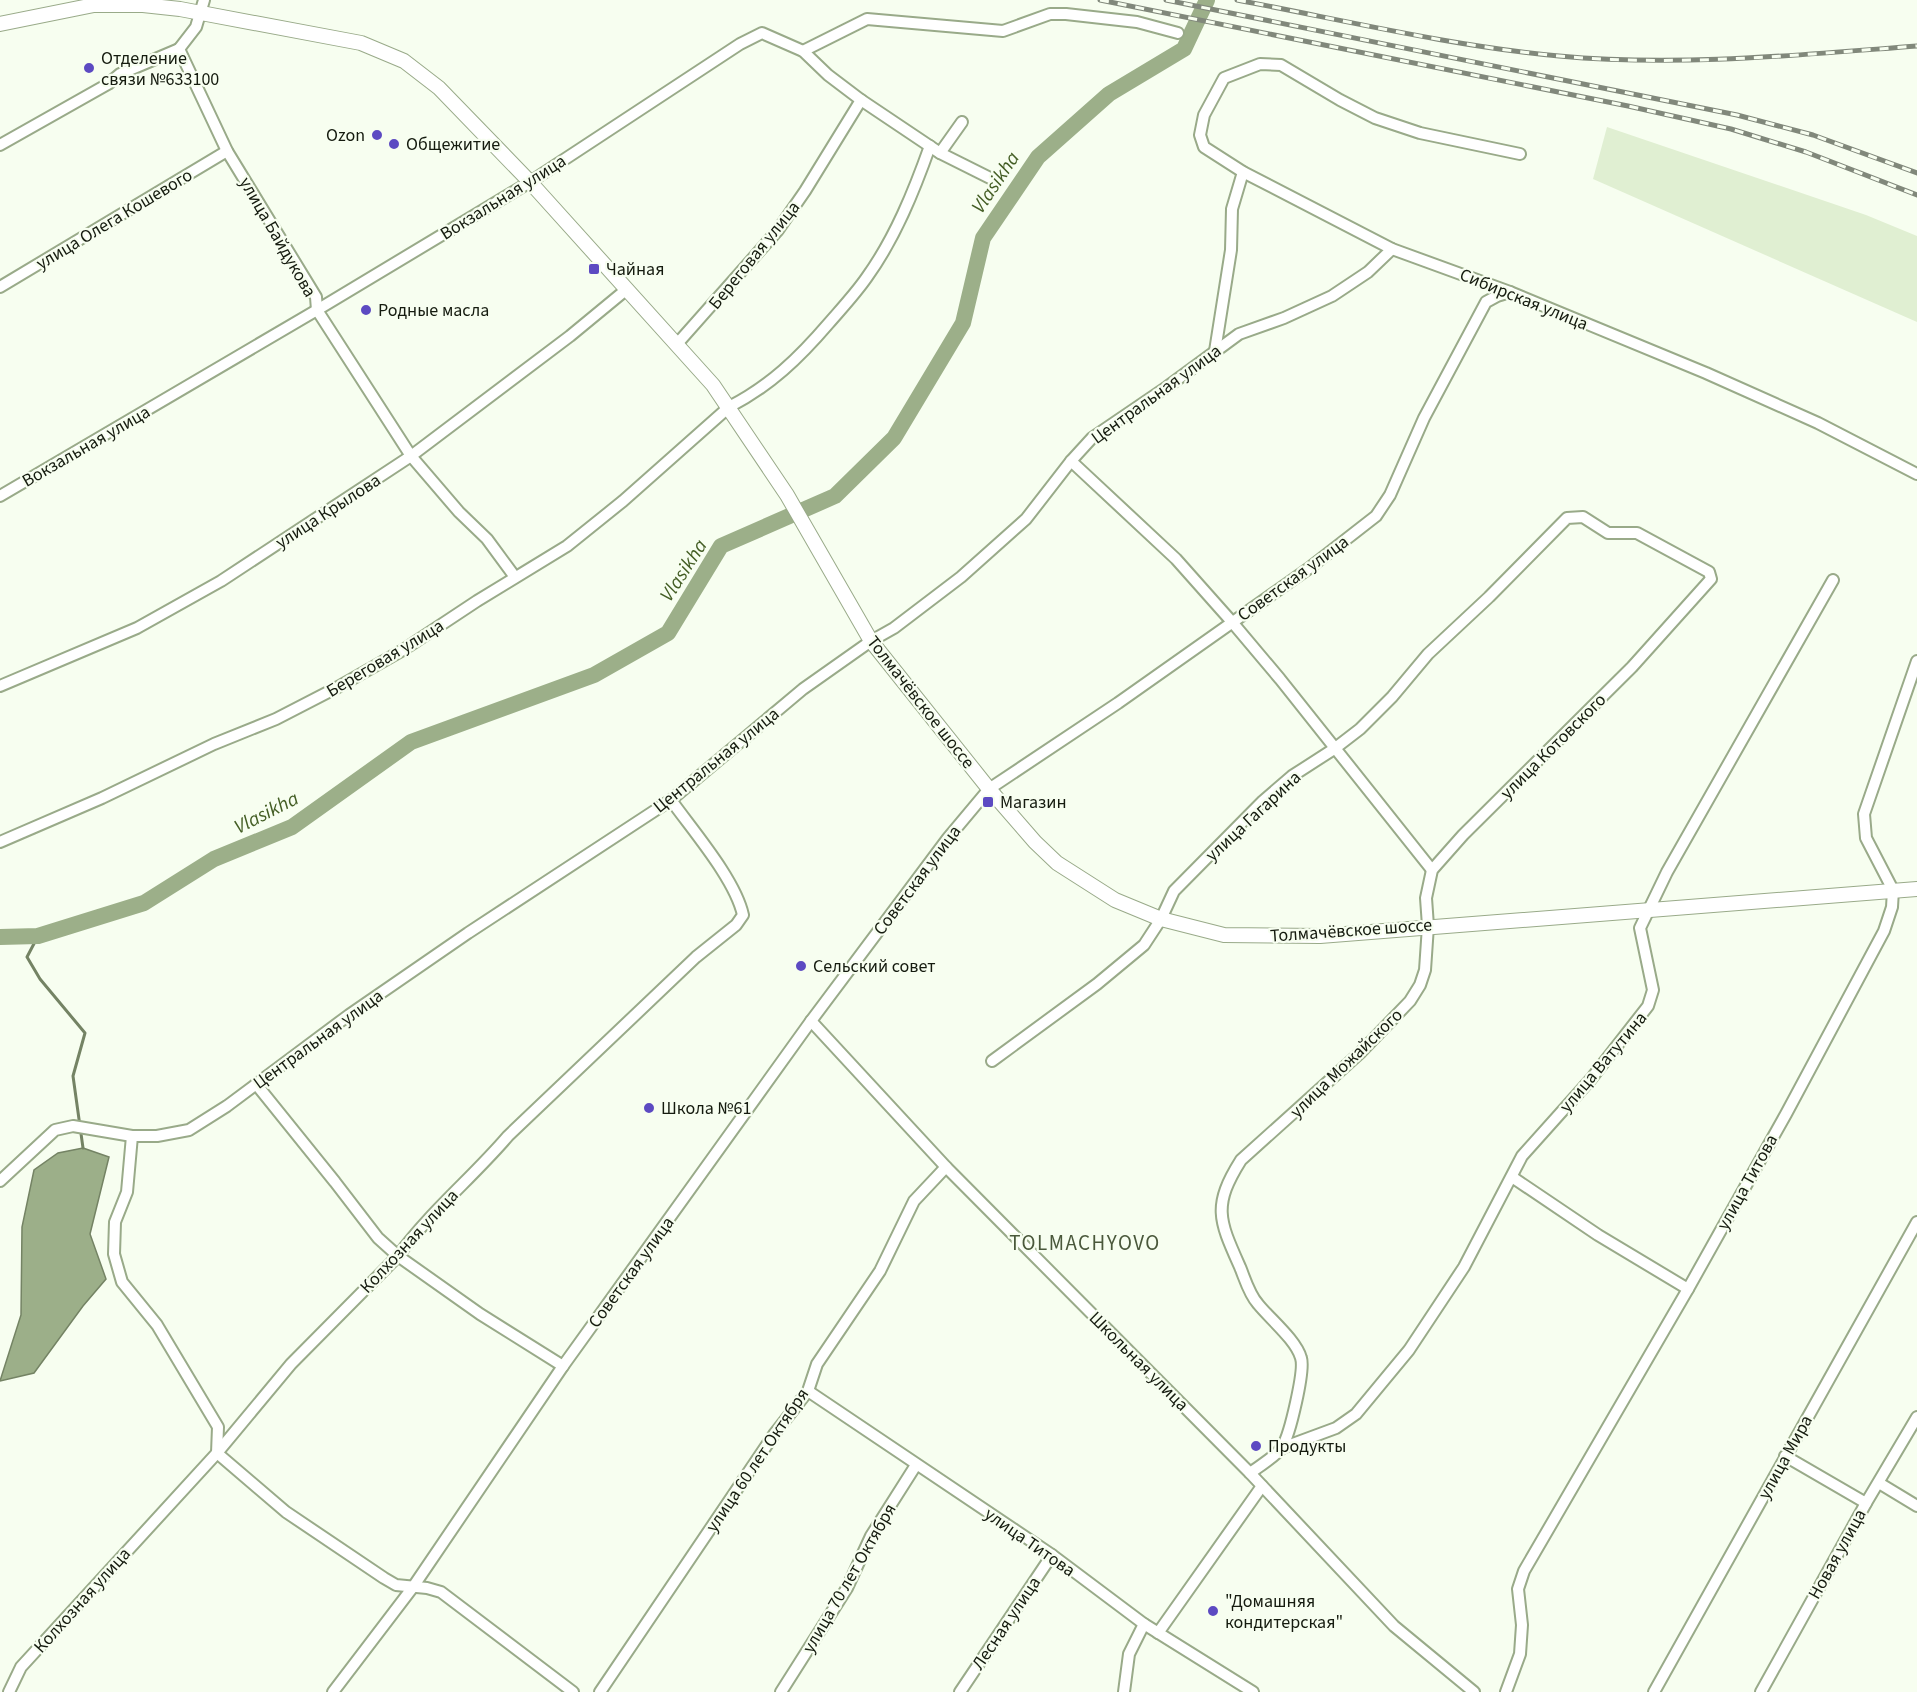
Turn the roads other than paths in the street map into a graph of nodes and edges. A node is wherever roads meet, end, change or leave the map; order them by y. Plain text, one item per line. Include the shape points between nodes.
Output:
1 (203, 7) edge
2 (0, 24) edge
3 (1178, 33) dead end
4 (178, 49) junction
5 (803, 51) junction
6 (861, 100) junction
7 (962, 122) dead end
8 (0, 145) edge
9 (930, 146) junction
10 (227, 151) junction
11 (940, 153) junction
12 (1520, 154) dead end
13 (1243, 172) junction
14 (996, 181) dead end
15 (530, 182) junction
16 (1392, 249) junction
17 (0, 286) edge
18 (627, 290) junction
19 (1510, 292) junction
20 (317, 310) junction
21 (677, 344) junction
22 (1215, 351) junction
23 (729, 407) junction
24 (411, 456) junction
25 (1071, 461) junction
26 (1917, 474) edge
27 (0, 496) edge
28 (515, 577) junction
29 (1712, 579) joint
30 (1833, 580) dead end
31 (1232, 622) junction
32 (872, 641) junction
33 (1917, 661) edge
34 (0, 686) edge
35 (1334, 749) junction
36 (989, 789) junction
37 (670, 800) junction
38 (0, 842) edge
39 (1432, 870) junction
40 (1917, 889) edge
41 (1893, 890) junction
42 (1650, 908) junction
43 (1161, 919) junction
44 (1428, 926) junction
45 (811, 1021) junction
46 (992, 1060) dead end
47 (256, 1084) junction
48 (132, 1136) junction
49 (946, 1167) junction
50 (1512, 1177) junction
51 (0, 1181) edge
52 (1917, 1222) edge
53 (398, 1256) junction
54 (1688, 1289) junction
55 (563, 1366) junction
56 (808, 1391) junction
57 (1917, 1417) edge
58 (1282, 1448) junction
59 (217, 1453) junction
60 (1785, 1456) junction
61 (916, 1465) junction
62 (1250, 1473) junction
63 (1879, 1483) junction
64 (1262, 1486) junction
65 (1866, 1503) junction
66 (1917, 1506) edge
67 (1052, 1555) junction
68 (413, 1587) junction
69 (1144, 1624) junction
70 (1158, 1633) junction
71 (9, 1692) edge
72 (333, 1692) edge
73 (573, 1692) edge
74 (600, 1692) edge
75 (781, 1692) edge
76 (960, 1692) edge
77 (1124, 1692) edge
78 (1253, 1692) edge
79 (1474, 1692) edge
80 (1506, 1692) edge
81 (1654, 1692) edge
82 (1761, 1692) edge

1 - 2 main road, Толмачёвское шоссе via 94,5
1 - 4 street via 196,27
1 - 15 main road, Толмачёвское шоссе via 361,43 404,61 439,88
3 - 5 street via 1137,22 1066,14 1050,15 1003,31 867,19
4 - 8 street via 120,74
4 - 10 street, улица Байдукова
5 - 6 street, Вокзальная улица
5 - 15 street, Вокзальная улица via 762,33
6 - 9 street, Вокзальная улица
6 - 21 street, Береговая улица via 778,230
7 - 11 street
9 - 11 street, Вокзальная улица
9 - 23 street, Береговая улица via 897,224 866,278 782,373
10 - 17 street, улица Олега Кошевого
10 - 20 street, улица Байдукова via 316,297
11 - 14 street, Вокзальная улица
12 - 13 street, Сибирская улица via 1420,133 1375,118 1281,65 1260,64 1224,78 1204,115 1200,135 1204,147
13 - 16 street, Сибирская улица
13 - 22 street via 1232,210 1231,250
15 - 18 main road, Толмачёвское шоссе
15 - 20 street, Вокзальная улица
16 - 19 street, Сибирская улица
16 - 22 street, Центральная улица via 1368,272 1332,296 1239,333
18 - 21 main road, Толмачёвское шоссе
18 - 24 street, улица Крылова
19 - 26 street, Сибирская улица via 1706,373
19 - 31 street, Советская улица via 1486,302 1376,516
20 - 24 street, улица Байдукова
20 - 27 street, Вокзальная улица
21 - 23 main road, Толмачёвское шоссе
22 - 25 street, Центральная улица via 1092,438
23 - 28 street, Береговая улица via 567,546
23 - 32 main road, Толмачёвское шоссе via 787,495
24 - 28 street, улица Байдукова via 487,539
24 - 34 street, улица Крылова via 212,586 137,628
25 - 31 street via 1176,559
25 - 32 street, Центральная улица via 1026,519 961,578
28 - 38 street, Береговая улица via 403,650 276,719
29 - 35 street, улица Гагарина via 1709,572 1637,533 1608,533 1583,518 1567,518 1428,654 1360,729
29 - 39 street, улица Котовского via 1632,667
30 - 42 street, улица Ватутина
31 - 35 street
31 - 36 street, Советская улица
32 - 36 main road, Толмачёвское шоссе
32 - 37 street, Центральная улица via 803,689
33 - 41 street via 1864,814 1866,838
35 - 39 street
35 - 43 street, улица Гагарина via 1292,776 1263,801 1174,891
36 - 43 main road, Толмачёвское шоссе via 1057,863 1114,900
36 - 45 street, Советская улица
37 - 47 street, Центральная улица via 468,933
37 - 53 street, Колхозная улица via 717,865 740,902 743,915 508,1136
39 - 44 street via 1426,898
40 - 41 main road, Толмачёвское шоссе
41 - 42 main road, Толмачёвское шоссе
41 - 54 street, улица Титова via 1884,931
42 - 44 main road, Толмачёвское шоссе
42 - 50 street, улица Ватутина via 1640,928 1653,990 1648,1006 1591,1079 1522,1156
43 - 44 main road, Толмачёвское шоссе via 1224,935 1320,936
43 - 46 street, улица Гагарина via 1144,945 1121,965
44 - 58 street, улица Можайского via 1425,970 1410,1001 1361,1052 1241,1160 1222,1201 1221,1219 1255,1302 1301,1357 1297,1397
45 - 49 street, Школьная улица
45 - 55 street, Советская улица
47 - 48 street, Центральная улица via 189,1130
47 - 53 street via 378,1238
48 - 51 street, Центральная улица via 73,1126 55,1130
48 - 59 street via 127,1192 115,1222 114,1254 122,1282 156,1325 218,1427
49 - 56 street, улица 60 лет Октября via 914,1201 880,1271 817,1364
49 - 62 street, Школьная улица
50 - 54 street
50 - 58 street, улица Ватутина via 1464,1268 1409,1350 1356,1414 1336,1428
52 - 60 street, улица Мира
53 - 55 street
53 - 59 street, Колхозная улица via 291,1364
54 - 80 street, улица Титова via 1524,1571 1518,1589 1520,1654
55 - 68 street, Советская улица
56 - 61 street, улица Титова
56 - 74 street, улица 60 лет Октября via 775,1433
57 - 63 street, Новая улица
58 - 62 street, улица Ватутина
59 - 68 street via 286,1512 390,1582
59 - 71 street, Колхозная улица via 21,1667
60 - 65 street
60 - 81 street, улица Мира
61 - 67 street, улица Титова
61 - 75 street, улица 70 лет Октября via 872,1536 847,1588
62 - 64 street, Школьная улица
63 - 65 street, Новая улица
63 - 66 street
64 - 70 street
64 - 79 street, Школьная улица via 1394,1626
65 - 82 street, Новая улица
67 - 69 street, улица Титова
67 - 76 street, Лесная улица
68 - 72 street, Советская улица
68 - 73 street via 441,1592
69 - 70 street, улица Титова
69 - 77 street via 1129,1654
70 - 78 street, улица Титова

